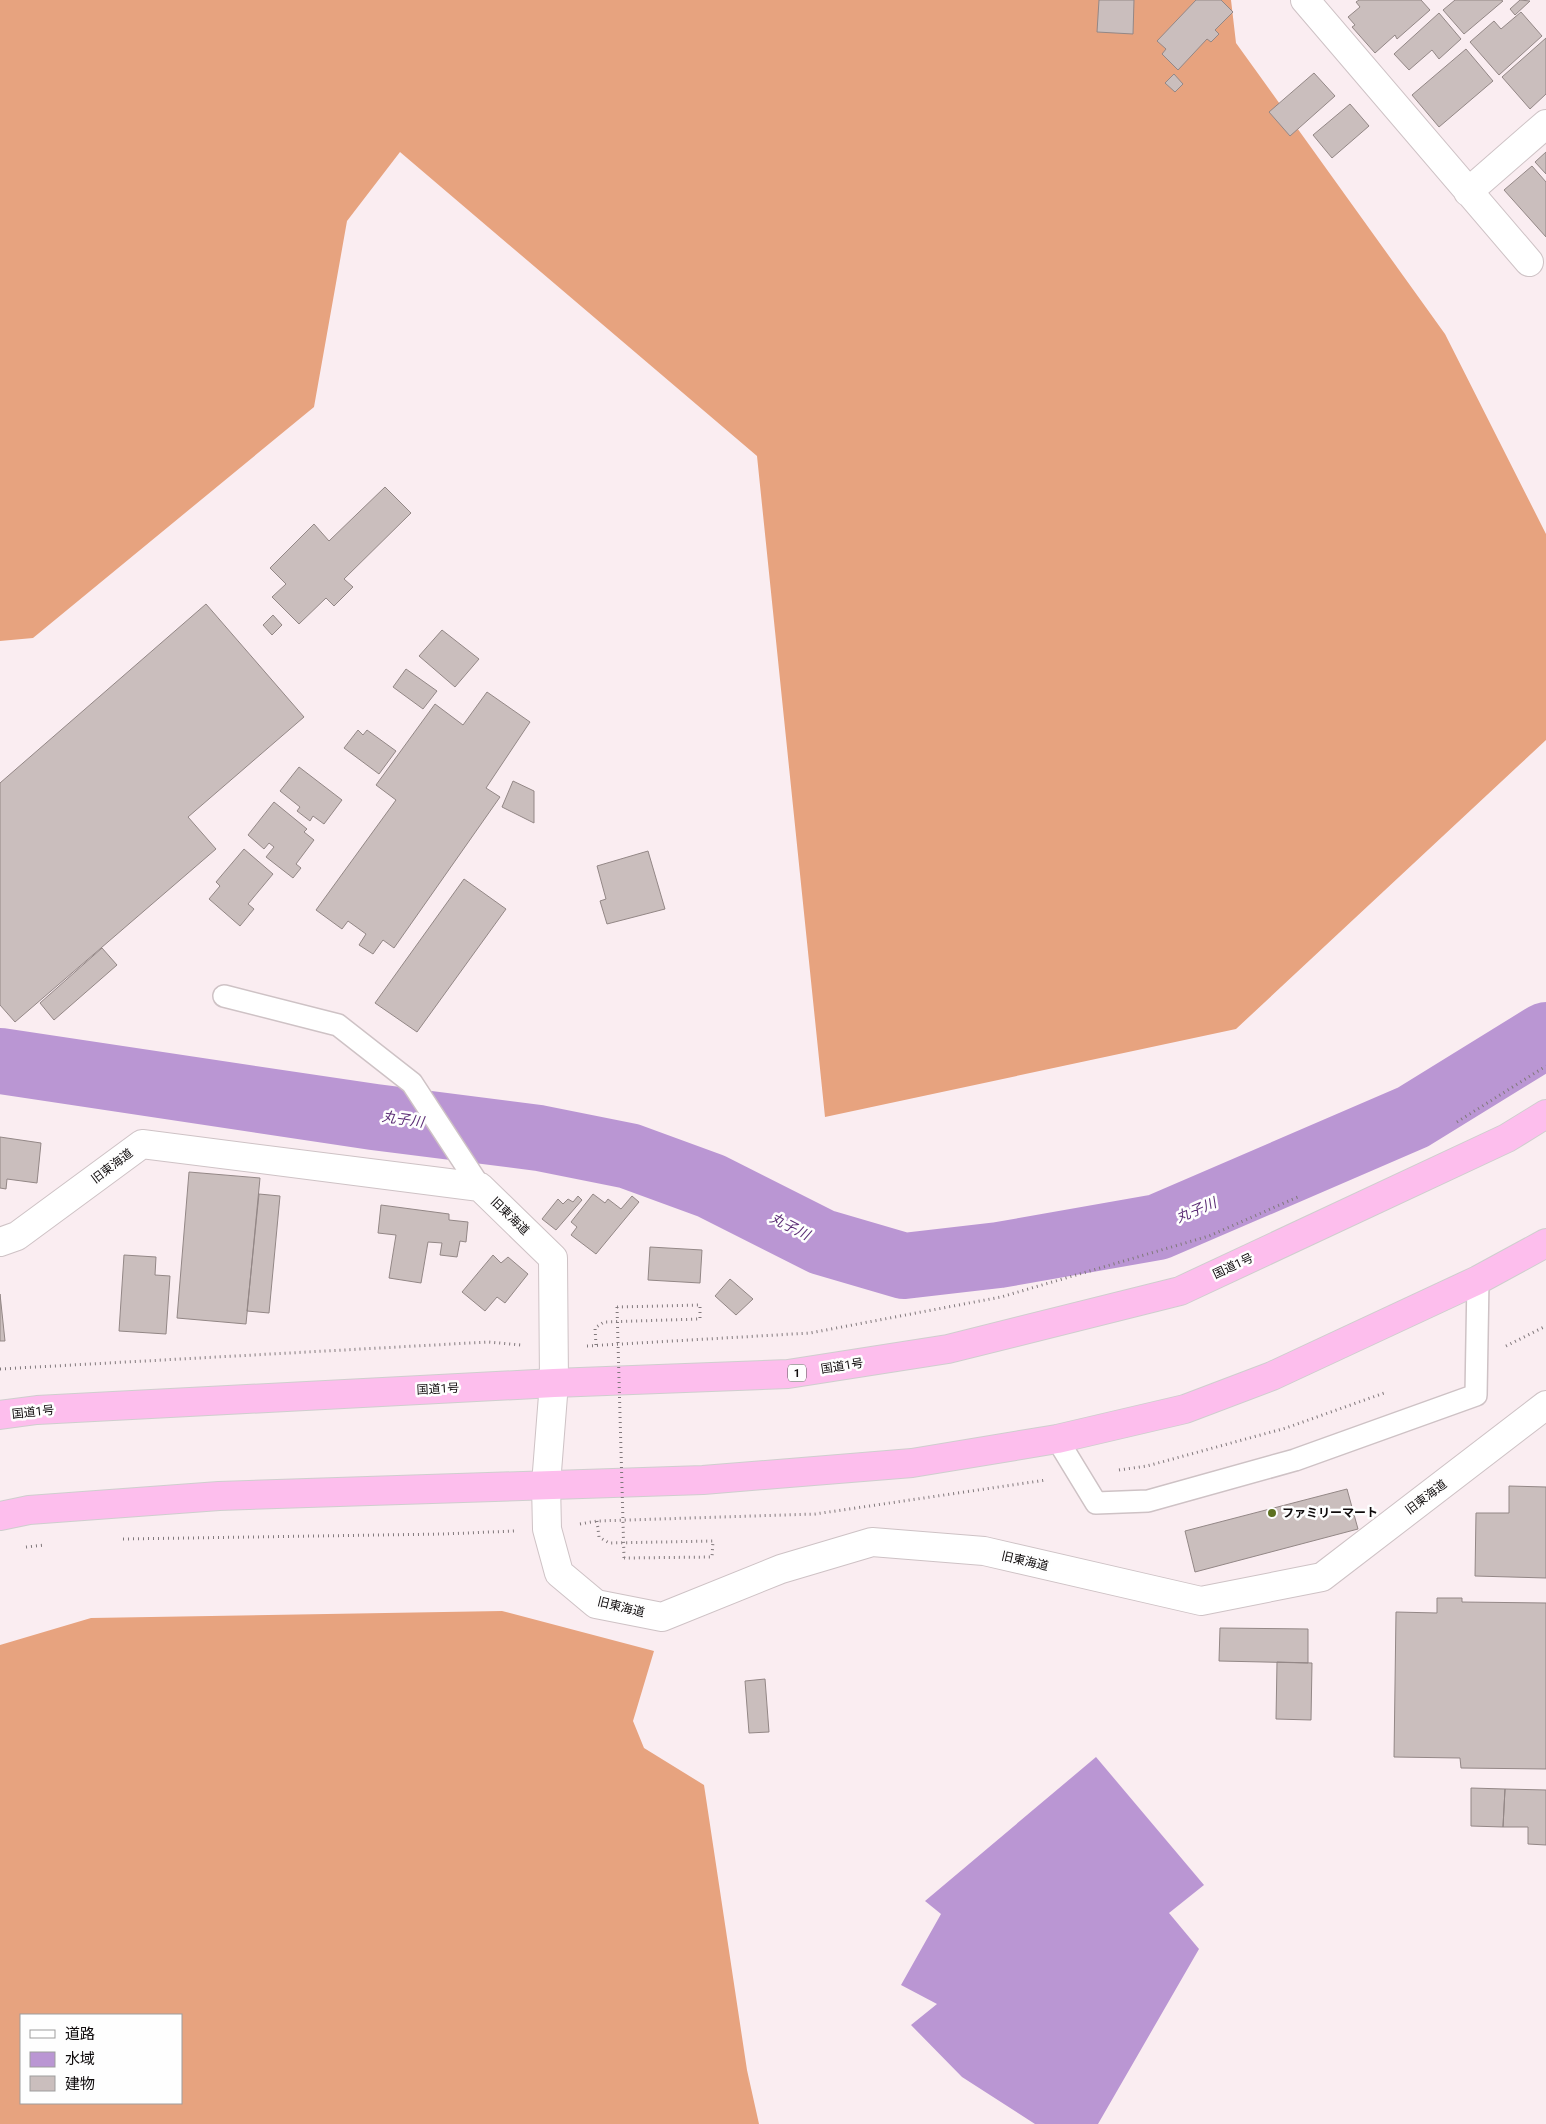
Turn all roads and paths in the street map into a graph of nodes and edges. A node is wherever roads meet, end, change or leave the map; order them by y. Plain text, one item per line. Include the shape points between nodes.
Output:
1 (1304, 0) edge
2 (1546, 124) edge
3 (1468, 192) junction
4 (1529, 262) dead end
5 (224, 996) dead end
6 (1546, 1066) edge
7 (1546, 1114) edge
8 (1452, 1126) dead end
9 (472, 1176) junction
10 (1308, 1192) dead end
11 (0, 1242) edge
12 (1546, 1243) edge
13 (1478, 1280) junction
14 (596, 1345) junction
15 (555, 1348) junction
16 (0, 1369) edge
17 (554, 1383) junction
18 (1546, 1406) edge
19 (0, 1415) edge
20 (1057, 1439) junction
21 (546, 1484) junction
22 (0, 1516) edge
23 (597, 1522) dead end

1 - 3 street
2 - 3 street
3 - 4 street
5 - 9 lane via 338,1025 412,1083
6 - 8 path
7 - 17 highway, 国道1号 / 1 via 1507,1138 1180,1291 948,1349 788,1374
9 - 11 street, 旧東海道 via 142,1144 18,1236
9 - 15 street, 旧東海道 via 553,1258
10 - 14 path via 1209,1236 1001,1297 810,1334
12 - 13 highway
13 - 20 highway via 1272,1376 1185,1408
13 - 20 lane via 1476,1395 1295,1460 1148,1501 1096,1502
14 - 15 path
14 - 23 path, bridge via 595,1328 604,1322 613,1322 623,1321 642,1321 652,1320 700,1319 700,1305 617,1307 617,1317 617,1326 623,1539 624,1548 624,1558 712,1557 713,1541 628,1542 619,1543 609,1543 599,1537
15 - 16 path via 488,1342
15 - 17 street, 旧東海道
17 - 19 highway, 国道1号 / 1 via 37,1410
17 - 21 street, 旧東海道
18 - 21 street, 旧東海道 via 1322,1577 1201,1601 984,1551 872,1542 781,1569 662,1617 596,1604 559,1573 547,1529
20 - 21 highway via 912,1463 703,1480
21 - 22 highway via 219,1496 29,1510

